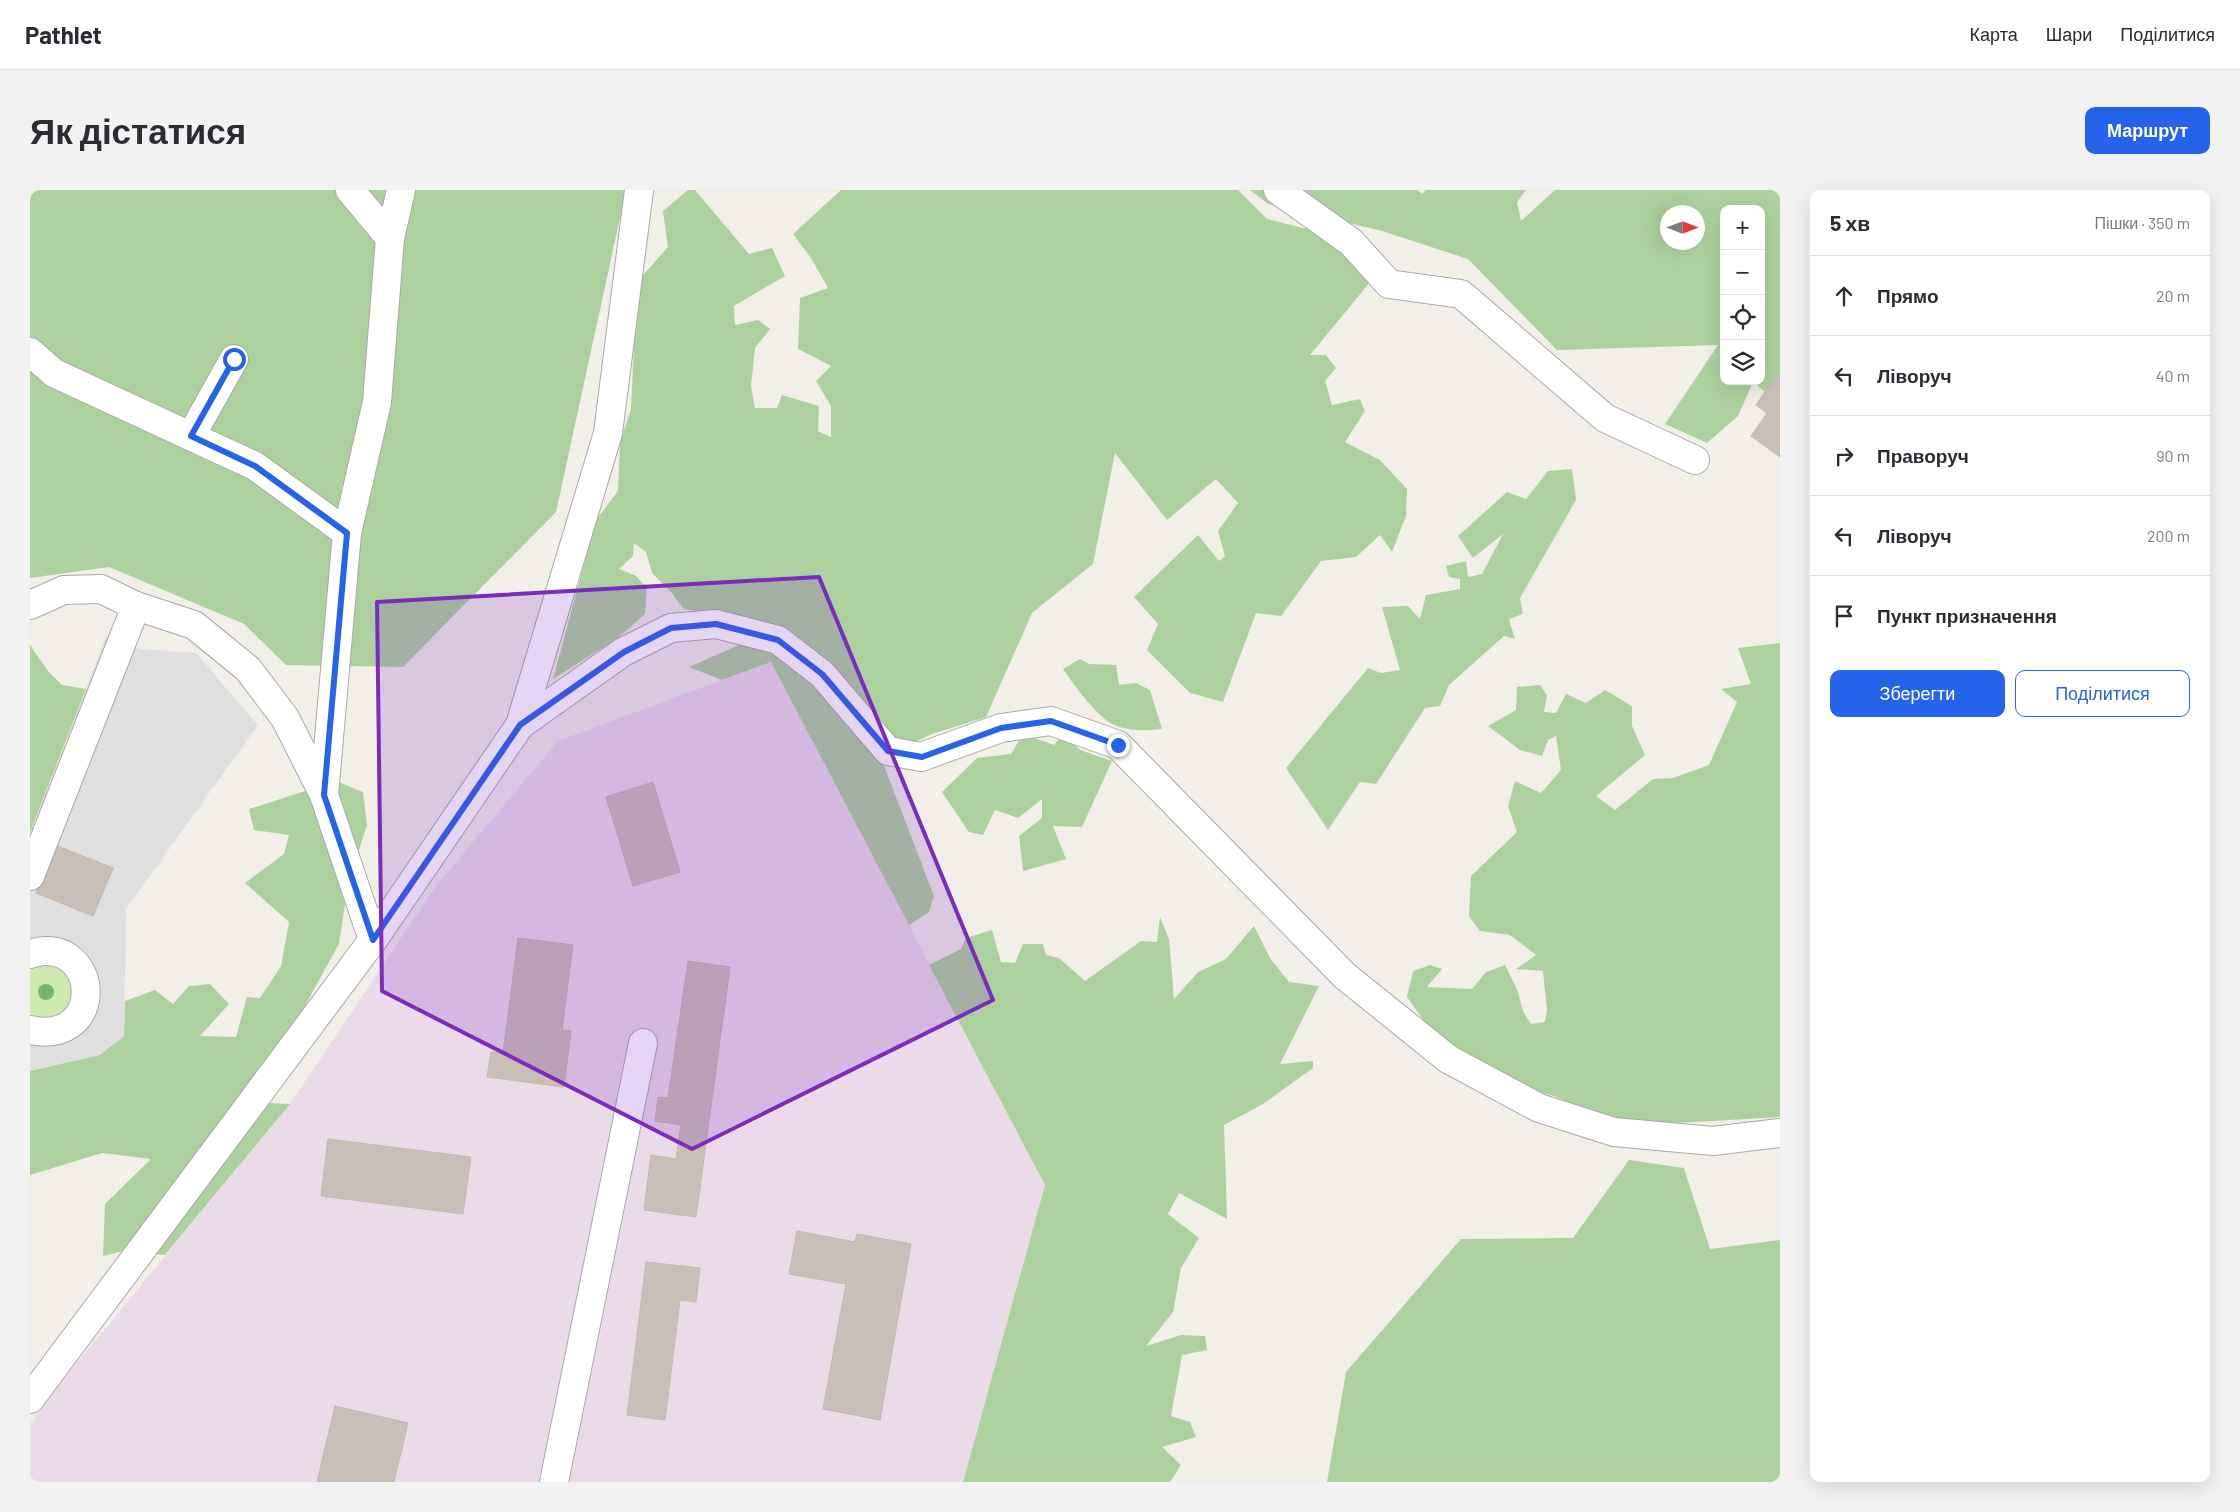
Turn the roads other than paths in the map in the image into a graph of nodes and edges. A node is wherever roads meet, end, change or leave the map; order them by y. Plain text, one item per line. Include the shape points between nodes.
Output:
1 (350, 190) edge
2 (401, 190) edge
3 (639, 190) edge
4 (1278, 190) edge
5 (390, 238) junction
6 (30, 352) edge
7 (234, 359) dead end
8 (191, 436) junction
9 (1695, 460) dead end
10 (347, 533) junction
11 (30, 605) edge
12 (136, 606) junction
13 (520, 725) junction
14 (324, 795) junction
15 (30, 876) edge
16 (373, 940) junction
17 (30, 954) edge
18 (30, 1030) edge
19 (642, 1043) dead end
20 (1780, 1133) edge
21 (30, 1399) edge
22 (554, 1482) edge

1 - 5 lane
2 - 5 lane
3 - 13 lane via 608,433
4 - 9 lane via 1351,242 1389,284 1461,294 1605,418
5 - 10 lane via 377,402
6 - 8 lane via 54,373
7 - 8 lane
8 - 10 lane via 255,466
10 - 14 lane
11 - 12 lane via 64,590 101,589
12 - 14 lane via 194,625 248,669 285,718
12 - 15 lane
13 - 16 lane
13 - 20 lane via 624,652 655,636 671,628 716,624 778,640 822,674 888,751 922,757 1001,728 1051,721 1118,745 1345,976 1448,1058 1539,1108 1614,1132 1713,1141
14 - 16 lane
16 - 21 lane
17 - 18 lane via 46,951 61,954 75,962 83,976 86,992 83,1007 75,1021 54,1031
19 - 22 lane

